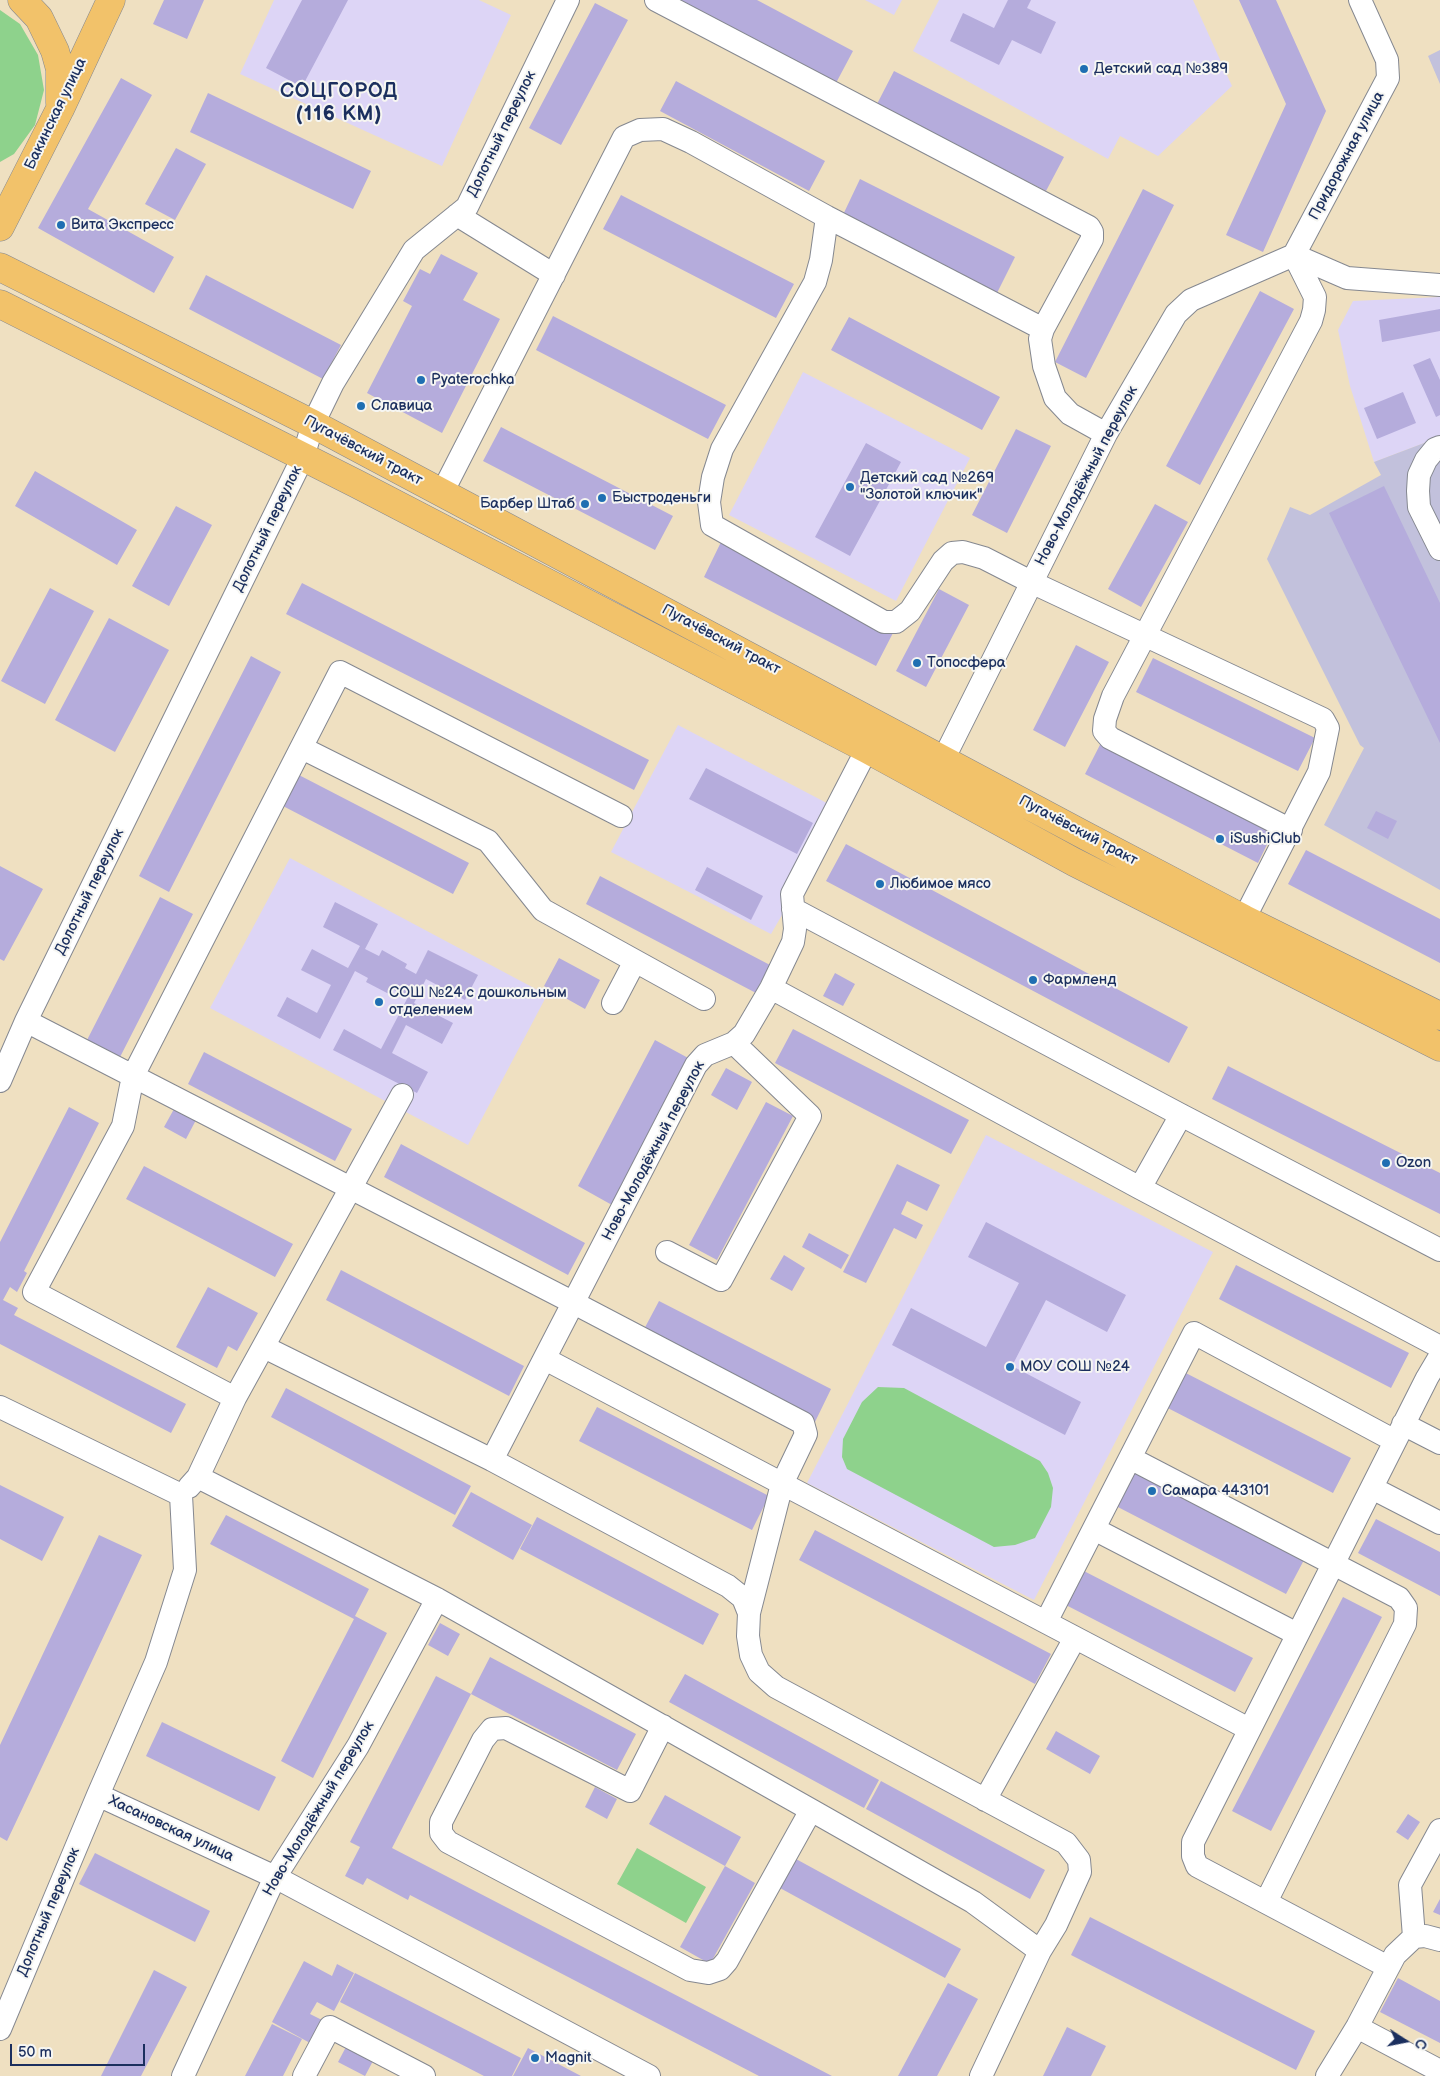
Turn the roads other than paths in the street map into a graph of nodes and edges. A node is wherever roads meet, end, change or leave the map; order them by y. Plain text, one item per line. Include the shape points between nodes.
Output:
1 (22, 0) edge
2 (111, 0) edge
3 (568, 0) edge
4 (656, 0) edge
5 (1360, 0) edge
6 (60, 109) junction
7 (39, 148) junction
8 (0, 181) edge
9 (457, 215) junction
10 (827, 217) junction
11 (0, 227) edge
12 (1294, 255) junction
13 (0, 267) edge
14 (554, 275) junction
15 (1440, 285) edge
16 (0, 304) edge
17 (1043, 329) junction
18 (313, 424) junction
19 (1106, 434) junction
20 (1440, 447) edge
21 (303, 457) junction
22 (442, 493) junction
23 (1440, 550) edge
24 (1031, 582) junction
25 (1146, 636) junction
26 (302, 748) junction
27 (867, 749) junction
28 (943, 760) junction
29 (622, 816) dead end
30 (1291, 830) junction
31 (792, 909) junction
32 (1244, 918) junction
33 (635, 961) junction
34 (771, 988) junction
35 (704, 998) dead end
36 (613, 1003) dead end
37 (1440, 1016) edge
38 (26, 1022) junction
39 (734, 1043) junction
40 (1440, 1047) edge
41 (133, 1076) junction
42 (0, 1081) edge
43 (402, 1095) dead end
44 (1181, 1115) junction
45 (351, 1188) junction
46 (1140, 1188) junction
47 (1440, 1250) edge
48 (667, 1252) dead end
49 (574, 1303) junction
50 (264, 1347) junction
51 (1440, 1347) edge
52 (1440, 1356) edge
53 (546, 1359) junction
54 (235, 1398) junction
55 (0, 1407) edge
56 (1399, 1432) junction
57 (1440, 1443) edge
58 (1130, 1458) junction
59 (492, 1460) junction
60 (198, 1477) junction
61 (782, 1484) junction
62 (1372, 1488) junction
63 (182, 1495) junction
64 (1440, 1523) edge
65 (1094, 1529) junction
66 (1334, 1562) junction
67 (437, 1599) junction
68 (749, 1613) junction
69 (1046, 1622) junction
70 (1297, 1634) junction
71 (1075, 1638) junction
72 (662, 1726) junction
73 (1249, 1729) junction
74 (98, 1795) junction
75 (985, 1800) junction
76 (811, 1810) junction
77 (1440, 1830) edge
78 (275, 1877) junction
79 (1266, 1902) junction
80 (1414, 1937) junction
81 (1440, 1940) edge
82 (1040, 1951) junction
83 (1388, 1967) junction
84 (1357, 2027) junction
85 (0, 2029) edge
86 (1440, 2071) edge
87 (637, 2073) edge
88 (183, 2076) edge
89 (304, 2076) edge
90 (424, 2076) edge
91 (981, 2076) edge
92 (1327, 2076) edge

1 - 6 main road via 40,18 55,50 60,69
2 - 6 main road, Бакинская улица
3 - 9 street, Долотный переулок via 467,207
4 - 17 street via 1089,227 1092,239
5 - 12 street, Придорожная улица via 1387,60 1388,78
6 - 7 main road, Бакинская улица
7 - 8 main road via 16,172
7 - 11 main road, Бакинская улица
9 - 14 street
9 - 18 street, Долотный переулок via 414,250 333,383
10 - 14 street via 664,129 640,130 624,137
10 - 17 street
10 - 24 street via 815,282 722,448 709,502 712,525 884,622 896,622 910,611 942,560 952,553 963,552 984,558
12 - 15 street via 1347,278
12 - 19 street, Ново-Молодёжный переулок via 1191,300 1176,314
12 - 25 street via 1315,297 1311,321
13 - 18 main road, Пугачёвский тракт
14 - 22 street
16 - 21 main road, Пугачёвский тракт
17 - 19 street via 1040,339 1044,366 1055,398 1070,414
18 - 21 street, Долотный переулок
18 - 22 main road, Пугачёвский тракт
19 - 24 street, Ново-Молодёжный переулок
20 - 23 street via 1426,460 1419,475 1418,491 1419,507
21 - 27 main road, Пугачёвский тракт
21 - 38 street, Долотный переулок
22 - 28 main road, Пугачёвский тракт
24 - 25 street
24 - 28 street, Ново-Молодёжный переулок
25 - 30 street via 1327,723 1327,740 1319,772
25 - 30 street via 1113,696 1104,731 1110,738
26 - 29 street via 340,672
26 - 33 street via 488,841 543,910
26 - 41 street
27 - 31 street, Ново-Молодёжный переулок via 792,894
27 - 40 main road, Пугачёвский тракт via 1074,862
28 - 32 main road, Пугачёвский тракт
30 - 32 street
31 - 34 street, Ново-Молодёжный переулок via 793,942
31 - 44 street
32 - 37 main road, Пугачёвский тракт
33 - 35 street
33 - 36 street
34 - 39 street, Ново-Молодёжный переулок via 744,1034
34 - 46 street
38 - 41 street
38 - 42 street, Долотный переулок
39 - 48 street via 810,1116 721,1280
39 - 49 street, Ново-Молодёжный переулок via 705,1055 696,1065
41 - 45 street
41 - 54 street via 123,1126 34,1292
43 - 45 street
44 - 46 street
44 - 47 street
45 - 49 street
45 - 50 street
46 - 51 street
49 - 53 street, Ново-Молодёжный переулок
49 - 61 street via 803,1423 804,1440
50 - 54 street
50 - 59 street
52 - 56 street
53 - 59 street, Ново-Молодёжный переулок
53 - 61 street
54 - 60 street
55 - 63 street
56 - 57 street
56 - 58 street via 1194,1333
56 - 62 street
58 - 65 street
58 - 66 street
59 - 68 street via 728,1586 743,1598
60 - 63 street
60 - 67 street
61 - 68 street
61 - 69 street
62 - 64 street
62 - 66 street
63 - 74 street, Хасановская улица via 184,1570 156,1662
65 - 69 street
65 - 70 street
66 - 70 street
66 - 79 street via 1399,1598 1406,1608 1405,1624
67 - 72 street
67 - 78 street, Ново-Молодёжный переулок via 358,1746
68 - 75 street via 751,1655 759,1672 776,1687
69 - 71 street
70 - 73 street
71 - 73 street
71 - 75 street
72 - 76 street
72 - 76 street via 630,1791 506,1728 492,1729 483,1740 441,1822 440,1833 448,1842 690,1970 708,1973 720,1969 727,1961
73 - 79 street via 1193,1842 1193,1856 1197,1866
74 - 78 street, Хасановская улица
74 - 85 street, Долотный переулок
75 - 82 street via 1066,1843 1079,1860 1080,1872 1056,1925
76 - 82 street via 973,1902
77 - 80 street via 1410,1885
78 - 87 street, Хасановская улица
78 - 88 street, Ново-Молодёжный переулок
79 - 83 street
80 - 81 street
80 - 83 street via 1395,1955
82 - 91 street
83 - 84 street
84 - 86 street
84 - 92 street
89 - 90 street via 330,2027

